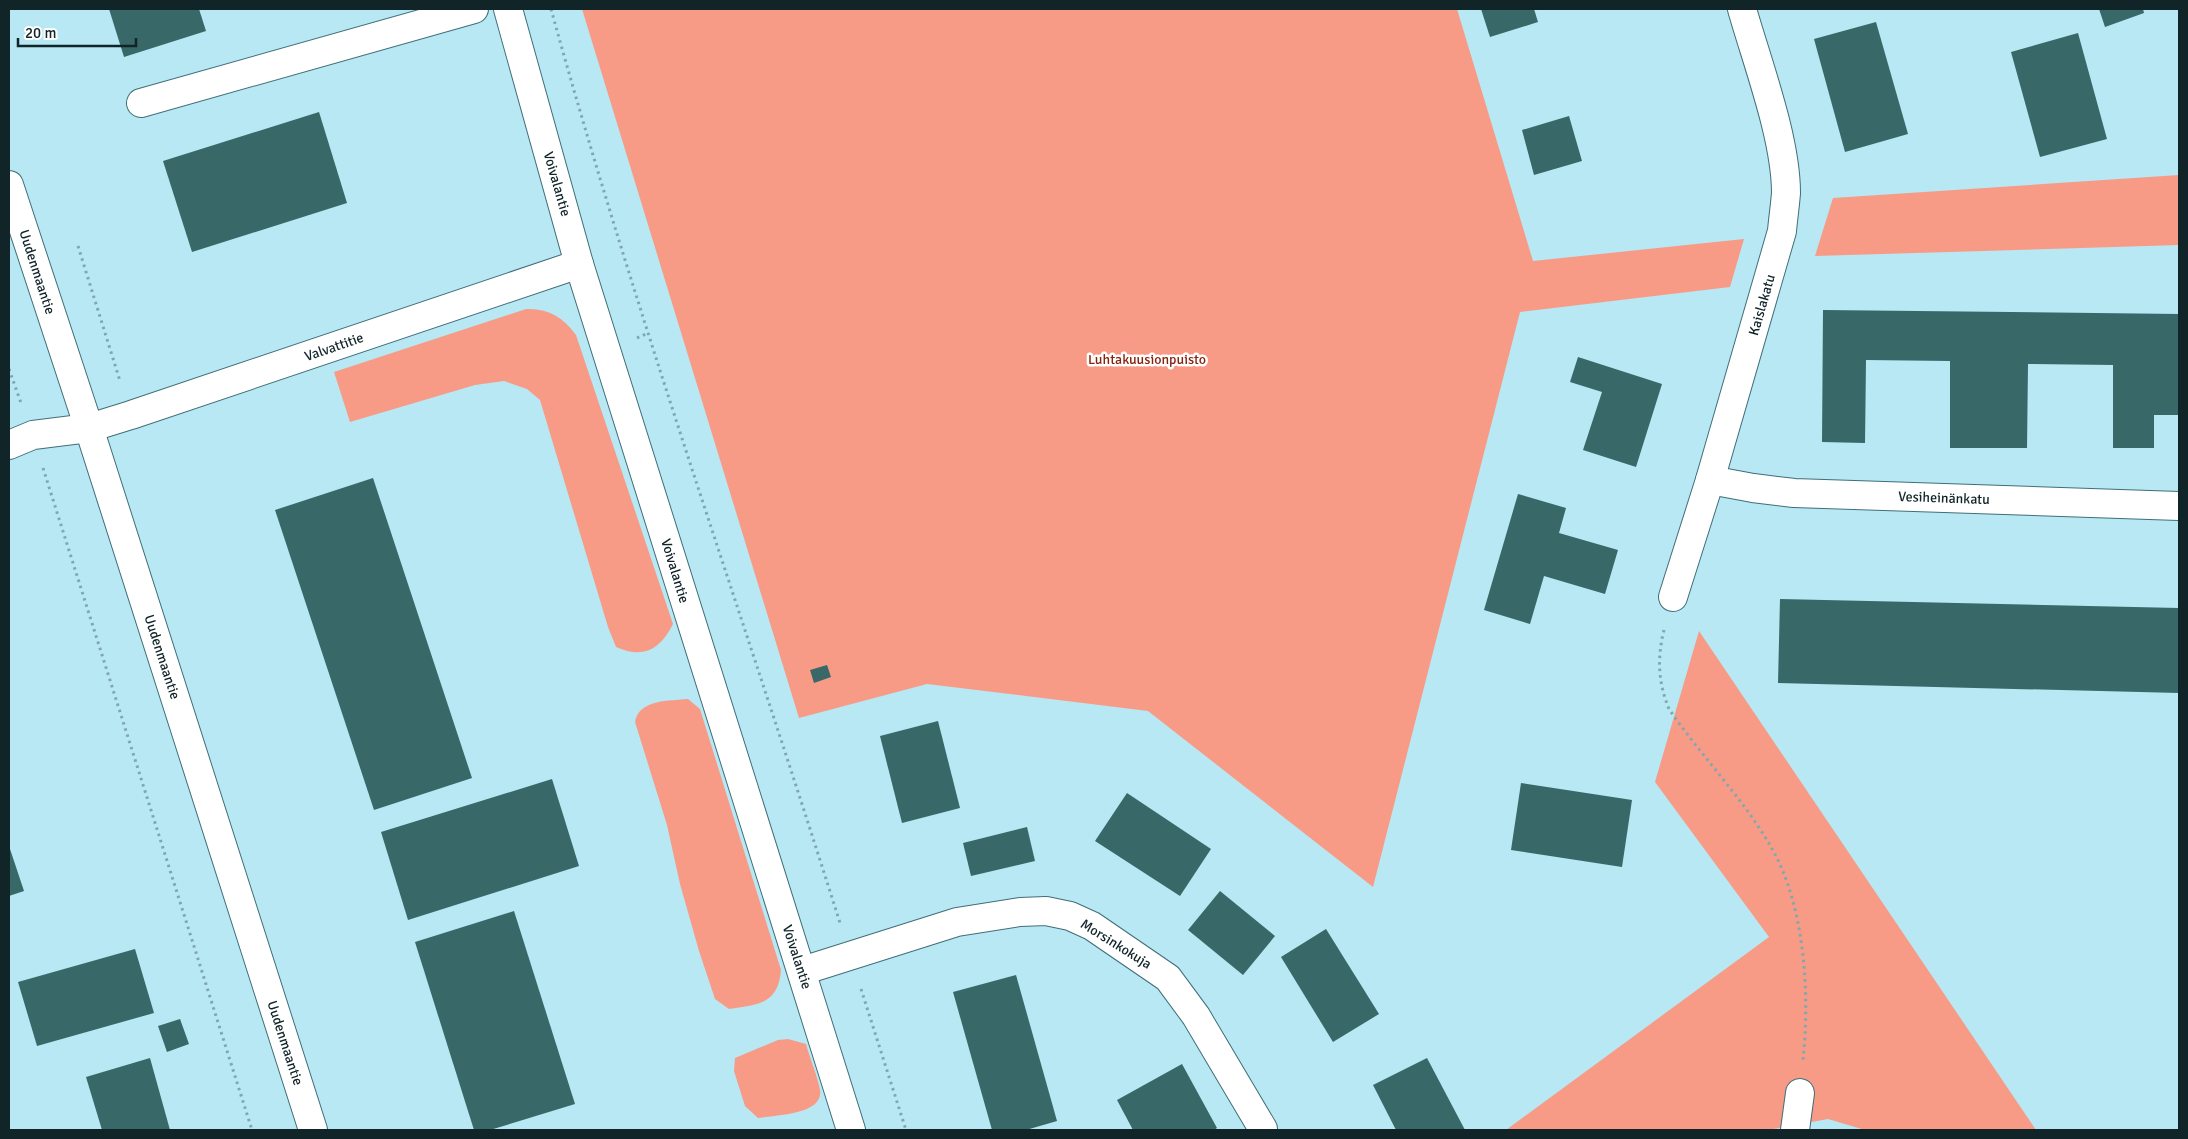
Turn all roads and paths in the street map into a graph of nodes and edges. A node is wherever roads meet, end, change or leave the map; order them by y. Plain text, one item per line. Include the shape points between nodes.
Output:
1 (474, 9) edge
2 (508, 9) edge
3 (551, 9) edge
4 (1742, 9) edge
5 (141, 103) dead end
6 (9, 185) edge
7 (78, 246) dead end
8 (579, 264) junction
9 (9, 369) edge
10 (131, 415) junction
11 (89, 428) junction
12 (21, 440) edge
13 (1710, 480) junction
14 (2179, 506) edge
15 (1673, 597) joint
16 (850, 955) junction
17 (802, 972) junction
18 (1800, 1093) joint
19 (1264, 1129) edge
20 (252, 1130) edge
21 (313, 1130) edge
22 (851, 1130) edge
23 (906, 1130) edge
24 (1796, 1130) edge

1 - 5 street
2 - 8 street, Voivalantie
3 - 16 path via 614,227 776,718
4 - 13 street, Kaislakatu via 1773,117 1786,192 1782,232 1773,267
6 - 11 street, Uudenmaantie
7 - 10 path
8 - 10 street, Valvattitie
8 - 17 street, Voivalantie
9 - 12 path
10 - 11 street, Valvattitie
11 - 12 street, Valvattitie
11 - 21 street, Uudenmaantie
12 - 20 path
13 - 14 street, Vesiheinänkatu via 1794,493
13 - 15 street, Kaislakatu
15 - 18 path via 1660,646 1658,669 1669,709 1771,848 1784,874 1794,907 1805,1000
16 - 17 street, Morsinkokuja
16 - 19 street, Morsinkokuja via 957,922 1037,911 1070,916 1092,926 1168,978 1196,1016
16 - 23 path
17 - 22 street, Voivalantie
18 - 24 street

